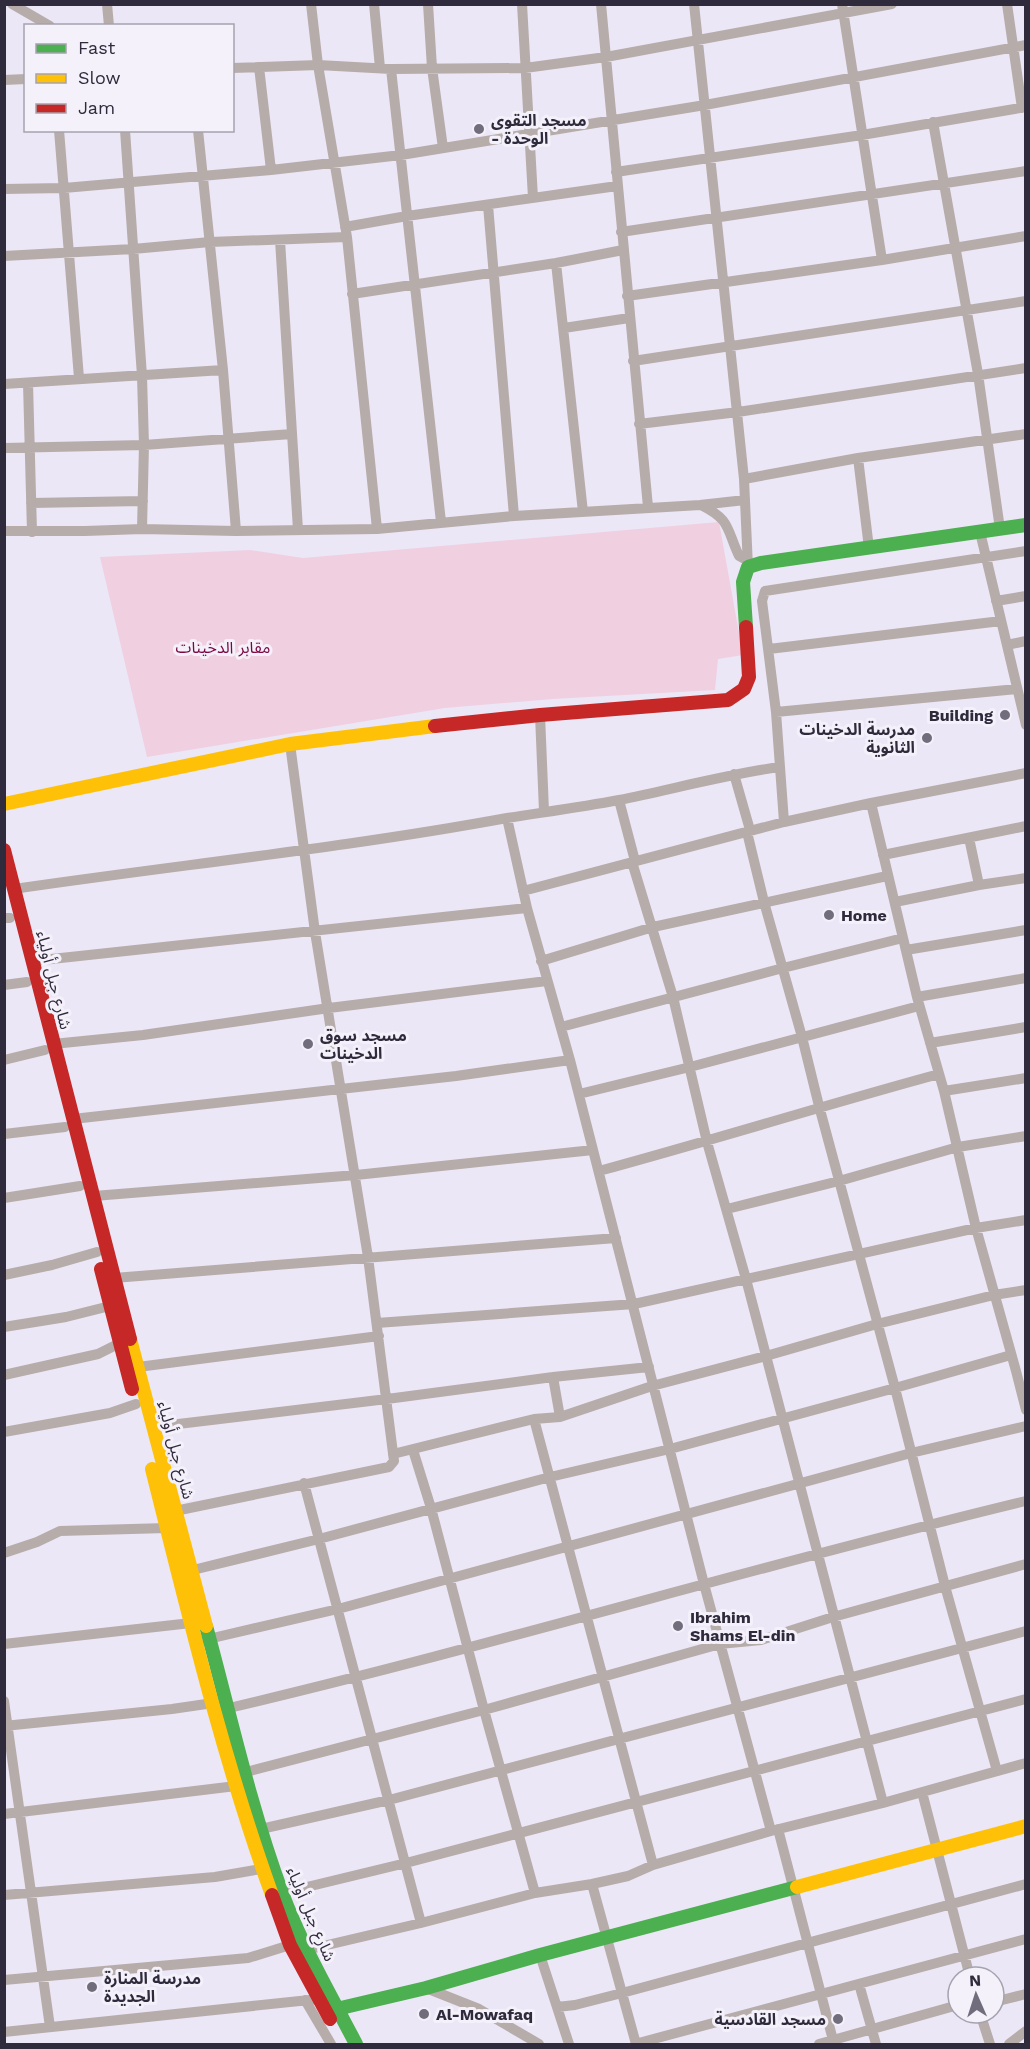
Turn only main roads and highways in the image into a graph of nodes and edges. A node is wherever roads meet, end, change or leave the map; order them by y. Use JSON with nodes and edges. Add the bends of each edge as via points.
{"nodes":[{"id":1,"x":1026,"y":525,"type":"edge"},
{"id":2,"x":4,"y":804,"type":"edge"},
{"id":3,"x":4,"y":850,"type":"edge"},
{"id":4,"x":9,"y":894,"type":"edge"},
{"id":5,"x":7,"y":918,"type":"edge"},
{"id":6,"x":49,"y":1047,"type":"junction"},
{"id":7,"x":69,"y":1123,"type":"junction"},
{"id":8,"x":95,"y":1225,"type":"junction"},
{"id":9,"x":1026,"y":1826,"type":"edge"},
{"id":10,"x":331,"y":2010,"type":"junction"},
{"id":11,"x":344,"y":2044,"type":"edge"},
{"id":12,"x":356,"y":2044,"type":"edge"}],
"edges":[{"from":1,"to":2,"type":"main road","via":[[748,564],[743,582],[750,677],[744,689],[728,700],[540,715],[290,744]]},
{"from":3,"to":4,"type":"main road","name":"شارع جبل أولياء"},
{"from":4,"to":5,"type":"main road","name":"شارع جبل أولياء"},
{"from":4,"to":6,"type":"main road","name":"شارع جبل أولياء","via":[[33,961]]},
{"from":5,"to":6,"type":"main road","name":"شارع جبل أولياء"},
{"from":6,"to":7,"type":"main road","name":"شارع جبل أولياء"},
{"from":7,"to":8,"type":"main road","name":"شارع جبل أولياء","via":[[80,1186]]},
{"from":7,"to":8,"type":"main road","name":"شارع جبل أولياء","via":[[94,1196]]},
{"from":8,"to":10,"type":"main road","name":"شارع جبل أولياء","via":[[114,1278],[261,1829],[282,1893]]},
{"from":8,"to":10,"type":"main road","name":"شارع جبل أولياء","via":[[96,1252],[236,1786],[261,1869],[312,2000]]},
{"from":9,"to":10,"type":"main road","via":[[426,1988]]},
{"from":10,"to":11,"type":"main road","name":"شارع جبل أولياء"},
{"from":10,"to":12,"type":"main road","name":"شارع جبل أولياء"}]}
